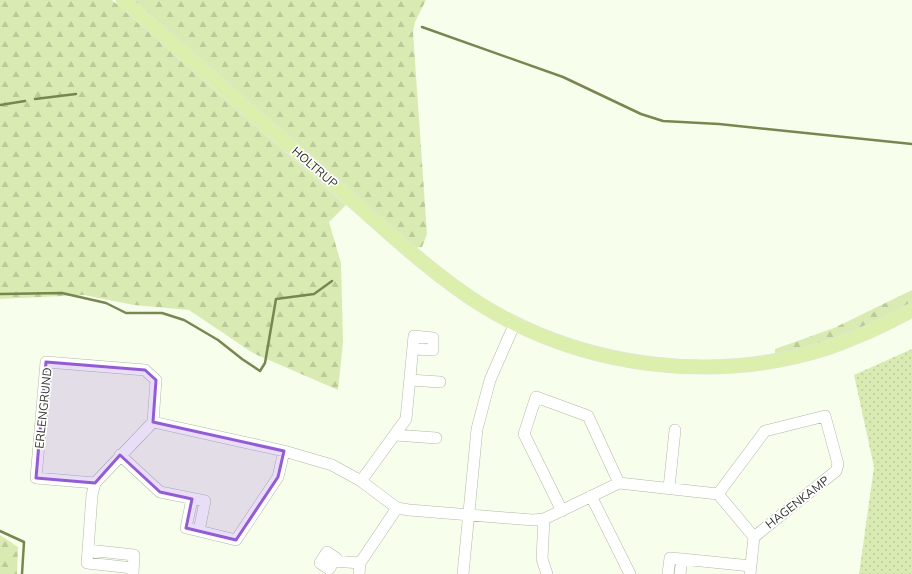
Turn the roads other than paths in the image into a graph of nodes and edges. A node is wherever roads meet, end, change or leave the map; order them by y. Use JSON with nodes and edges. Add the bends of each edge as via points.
{"nodes":[{"id":1,"x":123,"y":0,"type":"edge"},
{"id":2,"x":912,"y":310,"type":"edge"},
{"id":3,"x":515,"y":323,"type":"junction"},
{"id":4,"x":413,"y":349,"type":"dead end"},
{"id":5,"x":410,"y":380,"type":"junction"},
{"id":6,"x":440,"y":382,"type":"dead end"},
{"id":7,"x":153,"y":422,"type":"junction"},
{"id":8,"x":675,"y":430,"type":"dead end"},
{"id":9,"x":396,"y":435,"type":"junction"},
{"id":10,"x":436,"y":438,"type":"dead end"},
{"id":11,"x":284,"y":452,"type":"junction"},
{"id":12,"x":120,"y":455,"type":"junction"},
{"id":13,"x":361,"y":481,"type":"junction"},
{"id":14,"x":95,"y":483,"type":"junction"},
{"id":15,"x":619,"y":483,"type":"junction"},
{"id":16,"x":669,"y":488,"type":"junction"},
{"id":17,"x":718,"y":494,"type":"junction"},
{"id":18,"x":591,"y":496,"type":"junction"},
{"id":19,"x":397,"y":508,"type":"junction"},
{"id":20,"x":562,"y":511,"type":"junction"},
{"id":21,"x":468,"y":515,"type":"junction"},
{"id":22,"x":544,"y":519,"type":"junction"},
{"id":23,"x":754,"y":537,"type":"junction"},
{"id":24,"x":682,"y":559,"type":"junction"},
{"id":25,"x":334,"y":561,"type":"dead end"},
{"id":26,"x":360,"y":563,"type":"junction"},
{"id":27,"x":751,"y":570,"type":"edge"},
{"id":28,"x":133,"y":571,"type":"edge"},
{"id":29,"x":359,"y":574,"type":"edge"},
{"id":30,"x":463,"y":574,"type":"edge"},
{"id":31,"x":546,"y":574,"type":"edge"},
{"id":32,"x":630,"y":574,"type":"edge"},
{"id":33,"x":668,"y":574,"type":"edge"},
{"id":34,"x":680,"y":574,"type":"edge"}],
"edges":[{"from":1,"to":3,"type":"main road","name":"HOLTRUP","via":[[422,262],[485,306]]},
{"from":2,"to":3,"type":"main road","name":"HOLTRUP","via":[[876,329],[827,348],[779,360],[722,366],[681,366],[630,361],[583,350]]},
{"from":3,"to":21,"type":"street","via":[[490,380],[480,413]]},
{"from":4,"to":5,"type":"street"},
{"from":5,"to":6,"type":"street"},
{"from":5,"to":9,"type":"street","via":[[406,419]]},
{"from":7,"to":11,"type":"street"},
{"from":7,"to":12,"type":"street"},
{"from":7,"to":14,"type":"street","name":"ERLENGRUND","via":[[156,380],[145,370],[46,362],[36,478]]},
{"from":8,"to":16,"type":"street"},
{"from":9,"to":10,"type":"street"},
{"from":9,"to":13,"type":"street"},
{"from":11,"to":12,"type":"street","via":[[278,477],[236,540],[199,531],[205,501],[160,492]]},
{"from":11,"to":13,"type":"street","via":[[332,465]]},
{"from":12,"to":14,"type":"street"},
{"from":13,"to":19,"type":"street"},
{"from":14,"to":28,"type":"street","via":[[87,563]]},
{"from":15,"to":16,"type":"street"},
{"from":15,"to":18,"type":"street"},
{"from":15,"to":20,"type":"street","via":[[588,416],[536,397],[524,434]]},
{"from":16,"to":17,"type":"street"},
{"from":17,"to":23,"type":"street","name":"HAGENKAMP"},
{"from":17,"to":23,"type":"street","name":"HAGENKAMP","via":[[765,431],[825,416],[838,464],[836,471]]},
{"from":18,"to":20,"type":"street"},
{"from":18,"to":32,"type":"street"},
{"from":19,"to":21,"type":"street"},
{"from":19,"to":26,"type":"street"},
{"from":20,"to":22,"type":"street"},
{"from":21,"to":22,"type":"street"},
{"from":21,"to":30,"type":"street"},
{"from":22,"to":31,"type":"street","via":[[542,559]]},
{"from":23,"to":27,"type":"street","name":"HAGENKAMP"},
{"from":24,"to":27,"type":"street","name":"HAGENKAMP"},
{"from":24,"to":33,"type":"street","via":[[670,558]]},
{"from":24,"to":34,"type":"street"},
{"from":25,"to":26,"type":"street"},
{"from":26,"to":29,"type":"street"}]}
